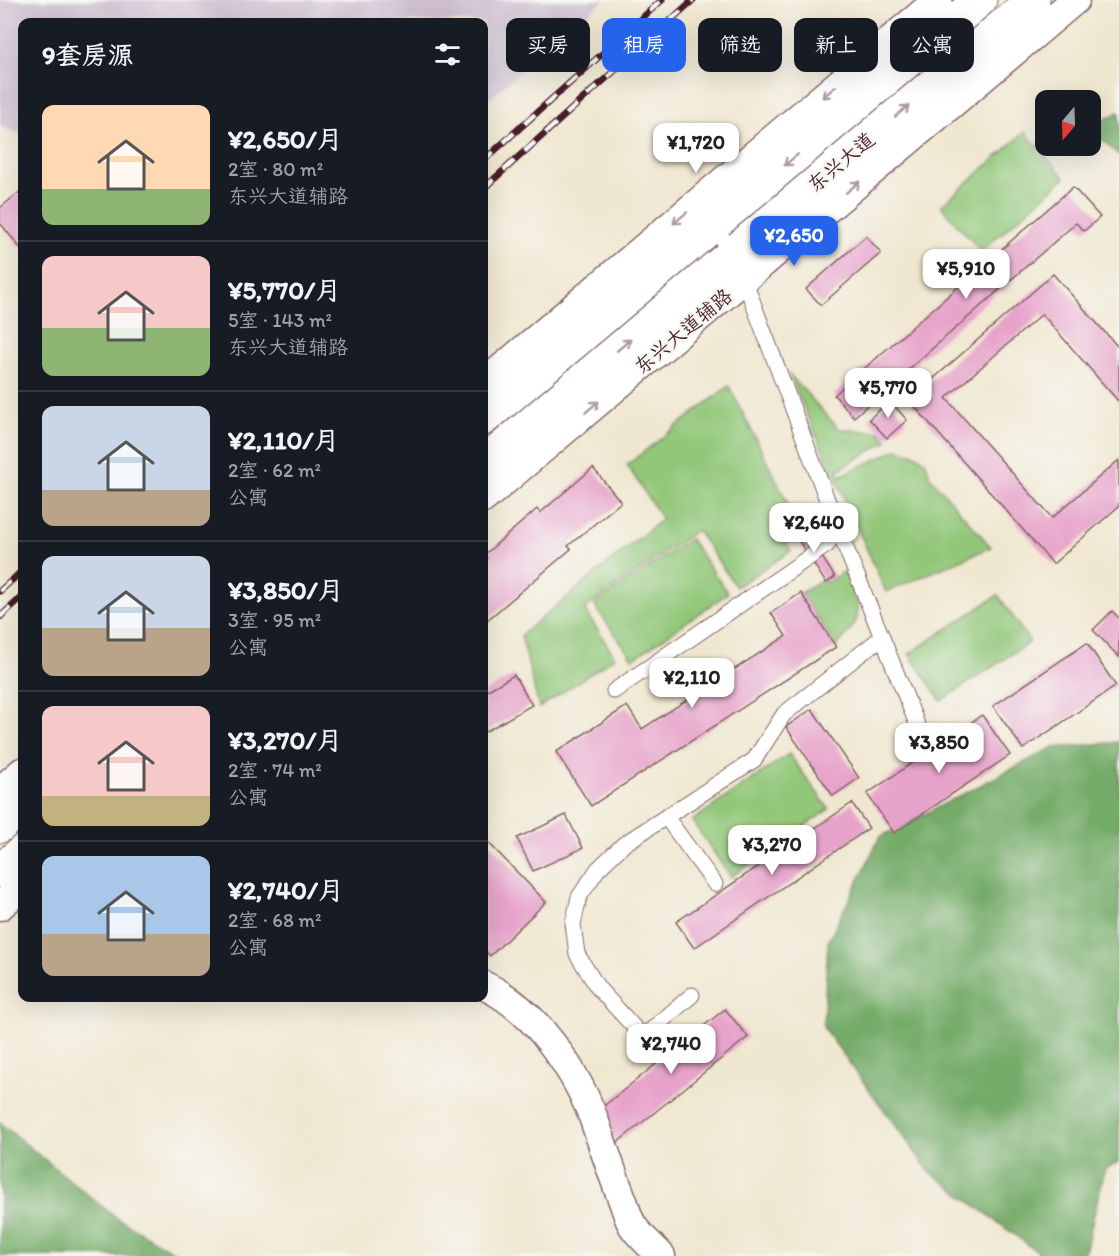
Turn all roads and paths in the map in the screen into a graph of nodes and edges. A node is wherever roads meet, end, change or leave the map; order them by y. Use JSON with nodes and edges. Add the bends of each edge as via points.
{"nodes":[{"id":1,"x":938,"y":0,"type":"edge"},
{"id":2,"x":980,"y":0,"type":"edge"},
{"id":3,"x":1033,"y":0,"type":"edge"},
{"id":4,"x":1075,"y":0,"type":"edge"},
{"id":5,"x":715,"y":224,"type":"junction"},
{"id":6,"x":738,"y":267,"type":"junction"},
{"id":7,"x":518,"y":372,"type":"junction"},
{"id":8,"x":488,"y":382,"type":"edge"},
{"id":9,"x":488,"y":412,"type":"edge"},
{"id":10,"x":564,"y":431,"type":"junction"},
{"id":11,"x":489,"y":459,"type":"edge"},
{"id":12,"x":488,"y":495,"type":"edge"},
{"id":13,"x":837,"y":526,"type":"junction"},
{"id":14,"x":882,"y":637,"type":"junction"},
{"id":15,"x":614,"y":691,"type":"dead end"},
{"id":16,"x":919,"y":729,"type":"dead end"},
{"id":17,"x":18,"y":775,"type":"edge"},
{"id":18,"x":0,"y":791,"type":"edge"},
{"id":19,"x":18,"y":810,"type":"edge"},
{"id":20,"x":666,"y":817,"type":"junction"},
{"id":21,"x":0,"y":826,"type":"edge"},
{"id":22,"x":18,"y":855,"type":"edge"},
{"id":23,"x":0,"y":871,"type":"edge"},
{"id":24,"x":715,"y":884,"type":"dead end"},
{"id":25,"x":18,"y":890,"type":"edge"},
{"id":26,"x":0,"y":906,"type":"edge"},
{"id":27,"x":488,"y":987,"type":"edge"},
{"id":28,"x":692,"y":995,"type":"dead end"},
{"id":29,"x":661,"y":1256,"type":"edge"}],
"edges":[{"from":1,"to":7,"type":"street","one_way":true},
{"from":2,"to":5,"type":"main road","name":"东兴大道","one_way":true},
{"from":6,"to":3,"type":"main road","name":"东兴大道","one_way":true},
{"from":6,"to":4,"type":"street","name":"东兴大道辅路","one_way":true},
{"from":5,"to":6,"type":"lane"},
{"from":5,"to":7,"type":"main road","name":"东兴大道"},
{"from":10,"to":6,"type":"street","name":"东兴大道辅路","one_way":true},
{"from":11,"to":6,"type":"main road","name":"东兴大道","one_way":true},
{"from":6,"to":13,"type":"lane"},
{"from":7,"to":8,"type":"street"},
{"from":7,"to":9,"type":"main road","name":"东兴大道"},
{"from":10,"to":11,"type":"street"},
{"from":10,"to":12,"type":"street","name":"东兴大道辅路"},
{"from":13,"to":14,"type":"lane"},
{"from":13,"to":15,"type":"lane","via":[[827,545]]},
{"from":14,"to":16,"type":"lane"},
{"from":14,"to":20,"type":"lane","via":[[784,714],[754,760]]},
{"from":17,"to":18,"type":"street"},
{"from":19,"to":21,"type":"main road"},
{"from":20,"to":24,"type":"lane"},
{"from":20,"to":28,"type":"lane","via":[[624,844],[598,868],[579,897],[573,924],[577,954],[598,988],[643,1037]]},
{"from":22,"to":23,"type":"main road"},
{"from":25,"to":26,"type":"street"},
{"from":27,"to":29,"type":"street","via":[[535,1025],[570,1070],[597,1126],[633,1226]]}]}
